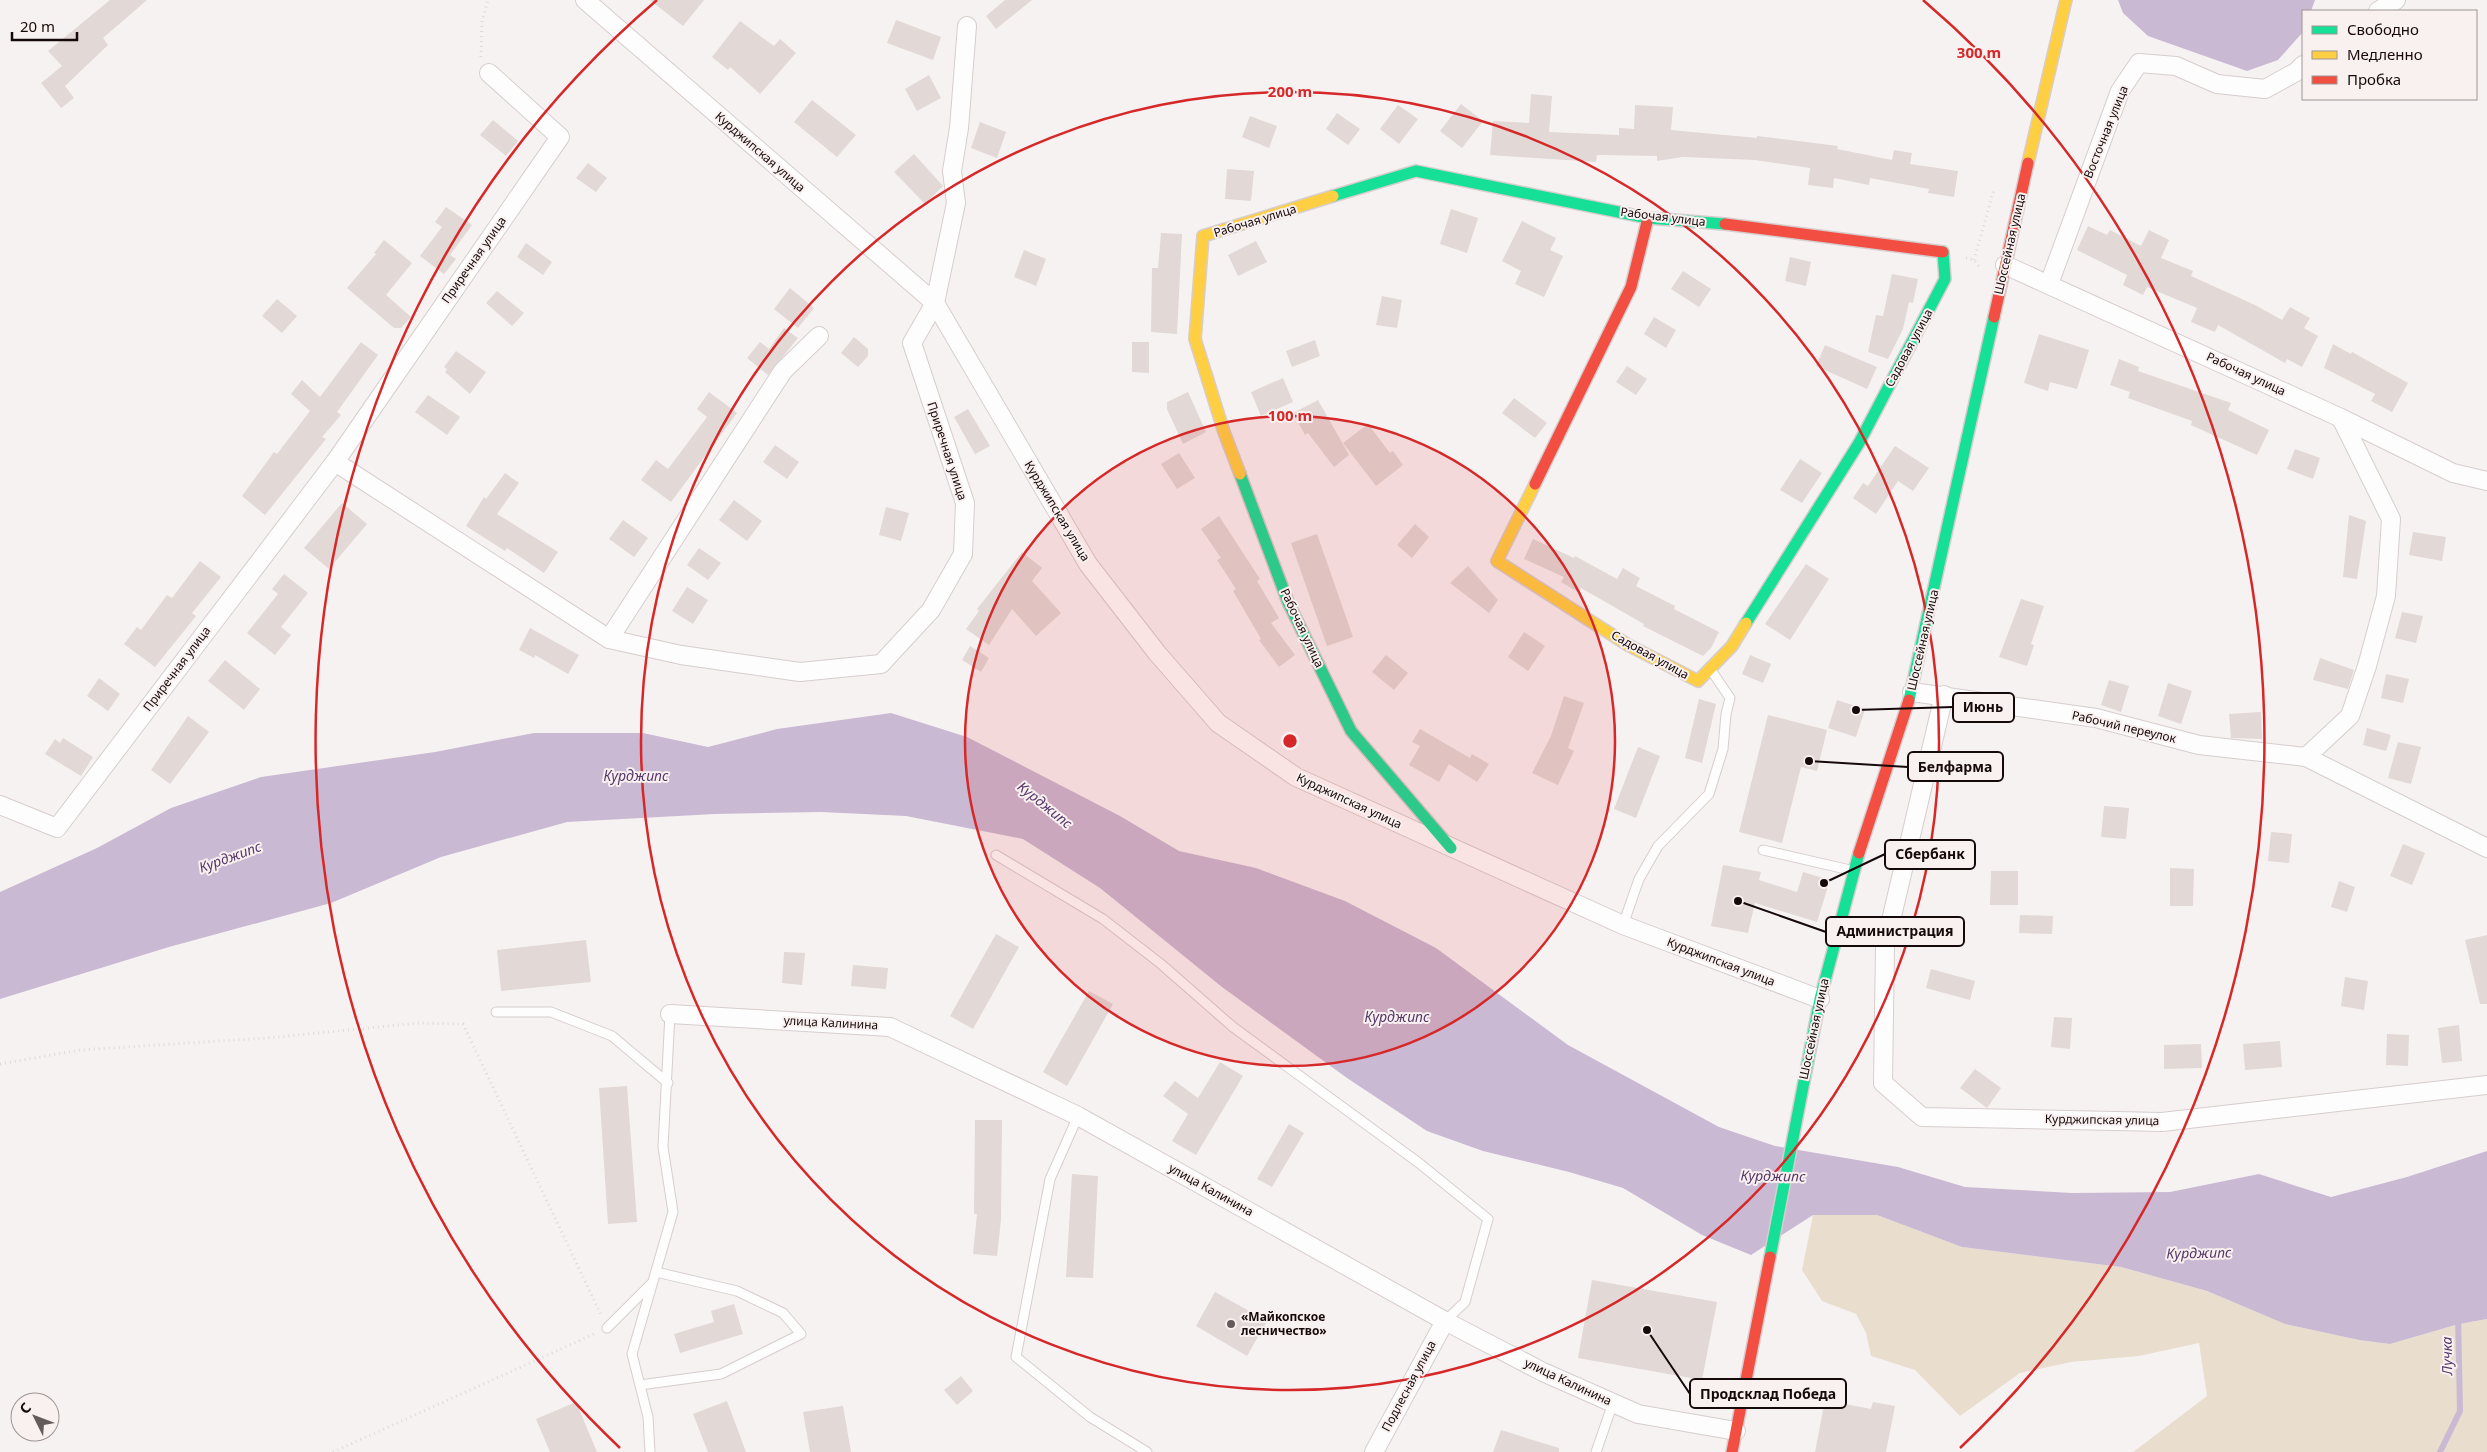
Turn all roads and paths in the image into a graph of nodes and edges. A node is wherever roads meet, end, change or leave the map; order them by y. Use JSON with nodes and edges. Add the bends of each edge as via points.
{"nodes":[{"id":1,"x":488,"y":0,"type":"edge"},
{"id":2,"x":585,"y":0,"type":"edge"},
{"id":3,"x":2066,"y":0,"type":"edge"},
{"id":4,"x":2396,"y":0,"type":"edge"},
{"id":5,"x":2380,"y":10,"type":"edge"},
{"id":6,"x":967,"y":26,"type":"dead end"},
{"id":7,"x":2302,"y":66,"type":"edge"},
{"id":8,"x":489,"y":73,"type":"joint"},
{"id":9,"x":1994,"y":189,"type":"dead end"},
{"id":10,"x":1648,"y":218,"type":"junction"},
{"id":11,"x":1944,"y":252,"type":"junction"},
{"id":12,"x":1974,"y":260,"type":"junction"},
{"id":13,"x":2005,"y":265,"type":"junction"},
{"id":14,"x":2049,"y":284,"type":"junction"},
{"id":15,"x":2000,"y":292,"type":"junction"},
{"id":16,"x":935,"y":303,"type":"junction"},
{"id":17,"x":819,"y":336,"type":"dead end"},
{"id":18,"x":2341,"y":418,"type":"junction"},
{"id":19,"x":335,"y":462,"type":"junction"},
{"id":20,"x":2487,"y":481,"type":"edge"},
{"id":21,"x":608,"y":639,"type":"junction"},
{"id":22,"x":1710,"y":668,"type":"junction"},
{"id":23,"x":1912,"y":692,"type":"junction"},
{"id":24,"x":1944,"y":695,"type":"junction"},
{"id":25,"x":2306,"y":757,"type":"junction"},
{"id":26,"x":0,"y":805,"type":"edge"},
{"id":27,"x":1451,"y":848,"type":"junction"},
{"id":28,"x":2487,"y":848,"type":"edge"},
{"id":29,"x":1763,"y":850,"type":"dead end"},
{"id":30,"x":996,"y":855,"type":"dead end"},
{"id":31,"x":1853,"y":870,"type":"junction"},
{"id":32,"x":1623,"y":924,"type":"junction"},
{"id":33,"x":1820,"y":999,"type":"junction"},
{"id":34,"x":496,"y":1012,"type":"dead end"},
{"id":35,"x":670,"y":1014,"type":"joint"},
{"id":36,"x":0,"y":1064,"type":"edge"},
{"id":37,"x":668,"y":1082,"type":"junction"},
{"id":38,"x":2487,"y":1085,"type":"edge"},
{"id":39,"x":1078,"y":1116,"type":"junction"},
{"id":40,"x":656,"y":1272,"type":"junction"},
{"id":41,"x":652,"y":1283,"type":"junction"},
{"id":42,"x":1445,"y":1321,"type":"junction"},
{"id":43,"x":607,"y":1328,"type":"junction"},
{"id":44,"x":640,"y":1385,"type":"junction"},
{"id":45,"x":1613,"y":1403,"type":"junction"},
{"id":46,"x":1736,"y":1431,"type":"junction"},
{"id":47,"x":333,"y":1452,"type":"edge"},
{"id":48,"x":650,"y":1452,"type":"edge"},
{"id":49,"x":1147,"y":1452,"type":"edge"},
{"id":50,"x":1374,"y":1452,"type":"edge"},
{"id":51,"x":1596,"y":1452,"type":"edge"},
{"id":52,"x":1732,"y":1452,"type":"edge"}],
"edges":[{"from":1,"to":8,"type":"path","via":[[482,21],[480,54]]},
{"from":2,"to":16,"type":"street","name":"Курджипская улица"},
{"from":3,"to":13,"type":"street","name":"Шоссейная улица"},
{"from":4,"to":5,"type":"street"},
{"from":6,"to":16,"type":"street","via":[[959,128],[952,171],[956,202]]},
{"from":7,"to":14,"type":"street","name":"Восточная улица","via":[[2265,89],[2217,84],[2176,66],[2139,63],[2120,91]]},
{"from":8,"to":19,"type":"street","name":"Приречная улица","via":[[560,137]]},
{"from":9,"to":12,"type":"path"},
{"from":10,"to":11,"type":"street","name":"Рабочая улица","via":[[1746,226]]},
{"from":10,"to":22,"type":"street","name":"Садовая улица","via":[[1631,287],[1497,561],[1628,645],[1698,681]]},
{"from":10,"to":27,"type":"street","name":"Рабочая улица","via":[[1416,172],[1203,236],[1194,339],[1224,432],[1288,602],[1350,731]]},
{"from":11,"to":12,"type":"path"},
{"from":11,"to":22,"type":"street","name":"Садовая улица","via":[[1945,279],[1859,443],[1732,646]]},
{"from":12,"to":15,"type":"path","via":[[1986,276],[1988,290]]},
{"from":13,"to":14,"type":"street","name":"Рабочая улица"},
{"from":13,"to":15,"type":"street","name":"Шоссейная улица"},
{"from":14,"to":18,"type":"street","name":"Рабочая улица"},
{"from":15,"to":23,"type":"street","name":"Шоссейная улица"},
{"from":16,"to":21,"type":"street","name":"Приречная улица","via":[[912,342],[965,503],[963,554],[931,610],[881,664],[800,672],[681,655]]},
{"from":16,"to":27,"type":"street","name":"Курджипская улица","via":[[1088,564],[1157,653],[1218,723],[1296,777]]},
{"from":17,"to":21,"type":"street","via":[[783,371]]},
{"from":18,"to":20,"type":"street","name":"Рабочая улица","via":[[2454,473]]},
{"from":18,"to":25,"type":"street","via":[[2391,519],[2386,596],[2350,716]]},
{"from":19,"to":21,"type":"street","name":"Приречная улица"},
{"from":19,"to":26,"type":"street","name":"Приречная улица","via":[[57,828]]},
{"from":22,"to":32,"type":"lane","via":[[1730,698],[1723,749],[1709,794],[1658,846],[1639,880]]},
{"from":23,"to":24,"type":"street","name":"Рабочий переулок"},
{"from":23,"to":31,"type":"street","name":"Шоссейная улица"},
{"from":24,"to":25,"type":"street","name":"Рабочий переулок","via":[[2096,718],[2199,745]]},
{"from":24,"to":38,"type":"street","name":"Курджипская улица","via":[[1885,946],[1883,1083],[1922,1117],[2162,1122]]},
{"from":25,"to":28,"type":"street","name":"Рабочий переулок"},
{"from":27,"to":32,"type":"street","name":"Курджипская улица"},
{"from":29,"to":31,"type":"lane"},
{"from":30,"to":42,"type":"lane","via":[[1103,920],[1233,1027],[1418,1163],[1488,1219],[1466,1302]]},
{"from":31,"to":33,"type":"street","name":"Шоссейная улица"},
{"from":32,"to":33,"type":"street","name":"Курджипская улица"},
{"from":33,"to":46,"type":"street","name":"Шоссейная улица"},
{"from":34,"to":37,"type":"lane","via":[[550,1012],[612,1036]]},
{"from":35,"to":37,"type":"lane"},
{"from":35,"to":39,"type":"street","name":"улица Калинина","via":[[890,1027]]},
{"from":36,"to":43,"type":"path","via":[[80,1050],[267,1038],[419,1023],[463,1024]]},
{"from":37,"to":40,"type":"lane","via":[[663,1147],[673,1212]]},
{"from":39,"to":42,"type":"street","name":"улица Калинина"},
{"from":39,"to":49,"type":"lane","via":[[1050,1179],[1016,1357],[1090,1417]]},
{"from":40,"to":41,"type":"lane"},
{"from":40,"to":44,"type":"lane","via":[[737,1291],[783,1313],[801,1334],[721,1374]]},
{"from":41,"to":43,"type":"lane"},
{"from":41,"to":44,"type":"lane","via":[[632,1354]]},
{"from":42,"to":45,"type":"street","name":"улица Калинина","via":[[1543,1372]]},
{"from":42,"to":50,"type":"street","name":"Подлесная улица"},
{"from":43,"to":47,"type":"path"},
{"from":44,"to":48,"type":"lane","via":[[648,1417]]},
{"from":45,"to":46,"type":"street","name":"улица Калинина","via":[[1638,1414]]},
{"from":45,"to":51,"type":"lane"},
{"from":46,"to":52,"type":"street","name":"Шоссейная улица"}]}
